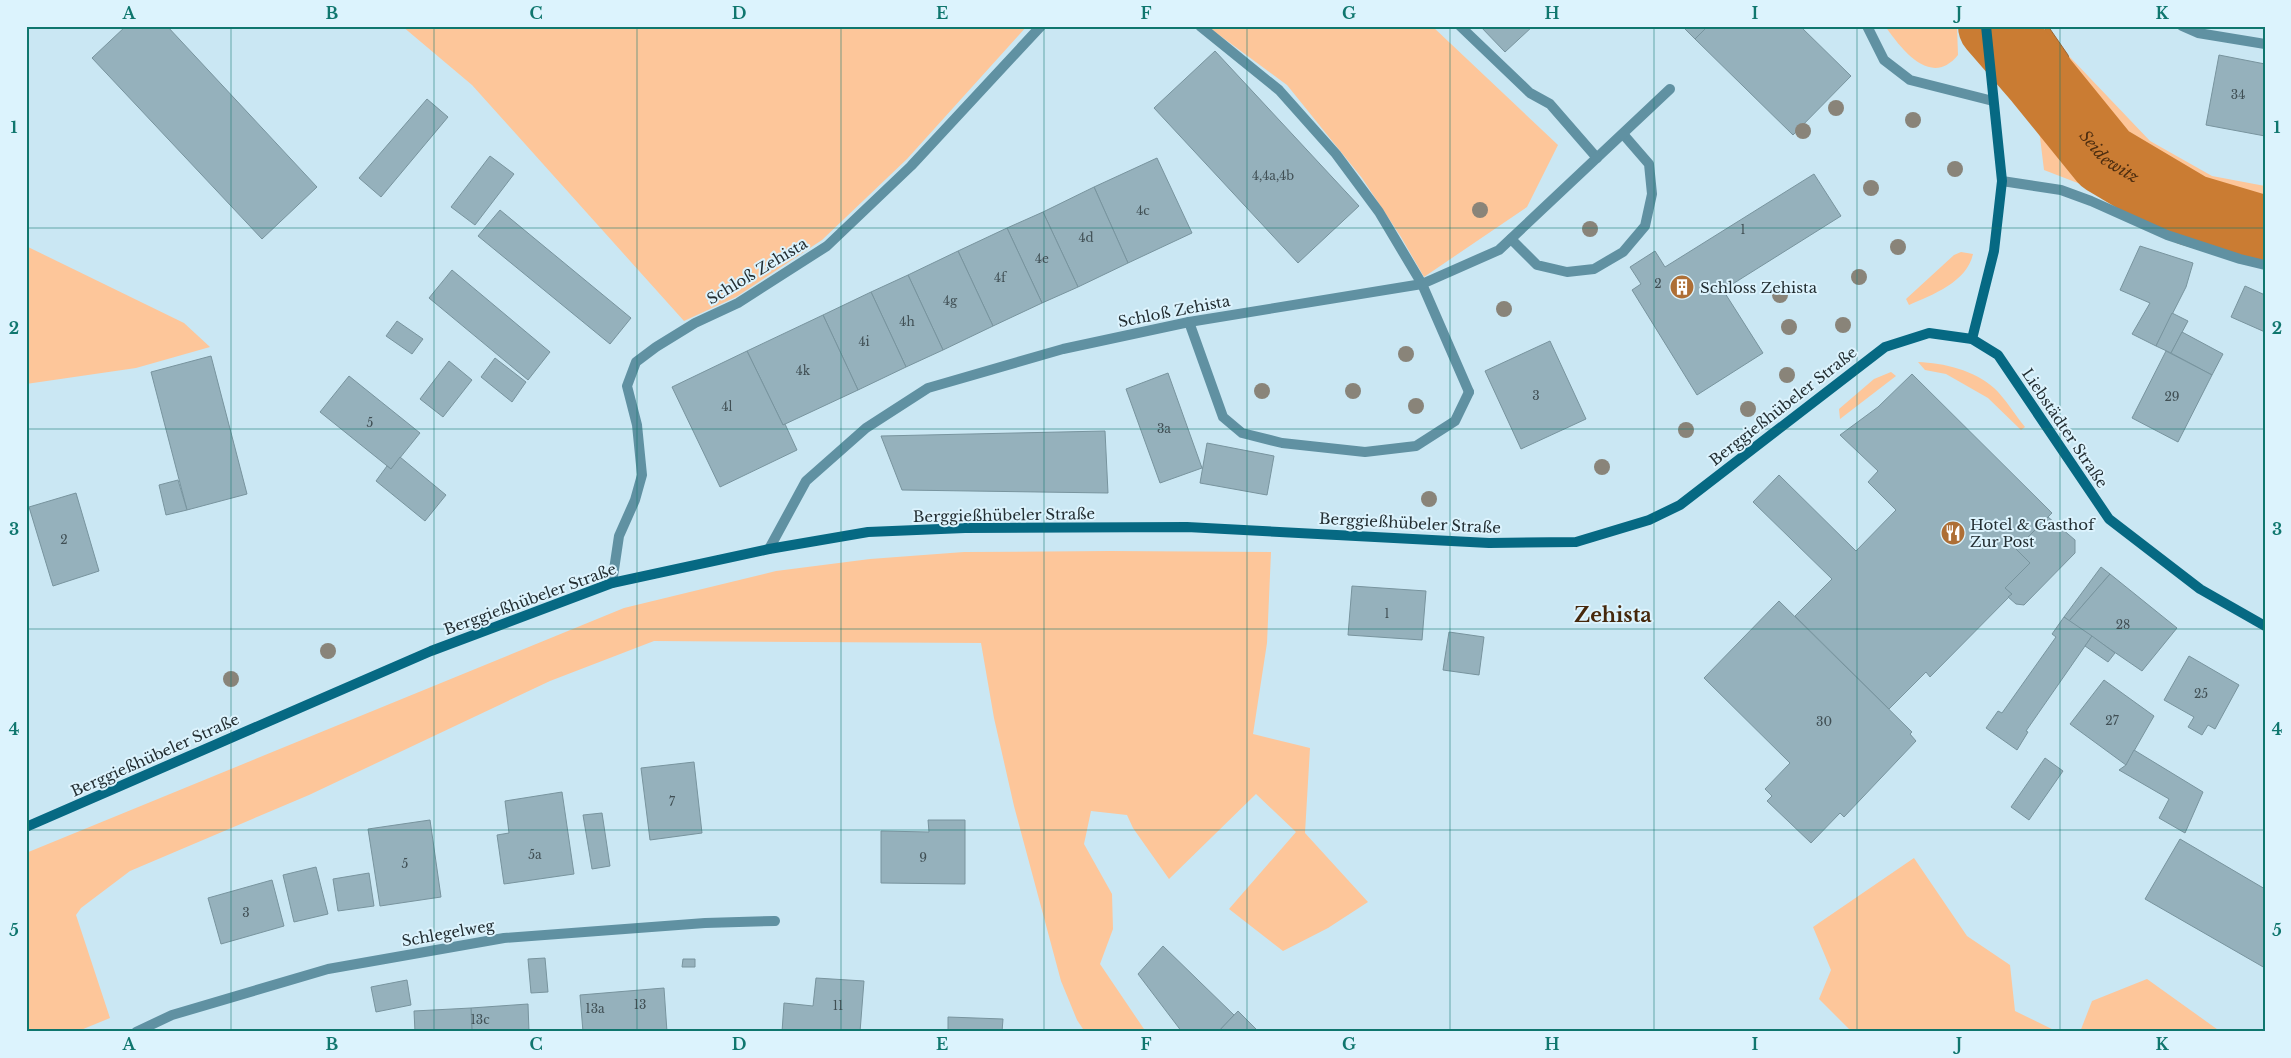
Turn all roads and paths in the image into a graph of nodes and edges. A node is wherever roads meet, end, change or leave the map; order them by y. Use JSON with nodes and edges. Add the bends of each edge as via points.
{"nodes":[{"id":1,"x":1042,"y":26,"type":"edge"},
{"id":2,"x":1200,"y":26,"type":"edge"},
{"id":3,"x":1460,"y":26,"type":"edge"},
{"id":4,"x":1866,"y":26,"type":"edge"},
{"id":5,"x":1986,"y":26,"type":"edge"},
{"id":6,"x":2182,"y":26,"type":"edge"},
{"id":7,"x":2200,"y":29,"type":"edge"},
{"id":8,"x":2265,"y":44,"type":"edge"},
{"id":9,"x":1670,"y":88,"type":"dead end"},
{"id":10,"x":1994,"y":101,"type":"junction"},
{"id":11,"x":1623,"y":134,"type":"junction"},
{"id":12,"x":1597,"y":158,"type":"junction"},
{"id":13,"x":2002,"y":181,"type":"junction"},
{"id":14,"x":1511,"y":239,"type":"junction"},
{"id":15,"x":2265,"y":265,"type":"edge"},
{"id":16,"x":1422,"y":284,"type":"junction"},
{"id":17,"x":1189,"y":322,"type":"junction"},
{"id":18,"x":1972,"y":339,"type":"junction"},
{"id":19,"x":769,"y":549,"type":"junction"},
{"id":20,"x":612,"y":583,"type":"junction"},
{"id":21,"x":2265,"y":626,"type":"edge"},
{"id":22,"x":26,"y":827,"type":"edge"},
{"id":23,"x":776,"y":921,"type":"dead end"},
{"id":24,"x":136,"y":1032,"type":"edge"}],
"edges":[{"from":1,"to":20,"type":"street","name":"Schloß Zehista","via":[[911,166],[827,246],[738,303],[695,324],[636,362],[627,386],[637,425],[642,475],[635,500],[618,536]]},
{"from":2,"to":16,"type":"street","via":[[1279,90],[1336,154],[1379,212]]},
{"from":3,"to":12,"type":"street","via":[[1530,93],[1550,104]]},
{"from":4,"to":10,"type":"street","via":[[1884,60],[1910,80]]},
{"from":5,"to":10,"type":"main road"},
{"from":6,"to":7,"type":"street"},
{"from":7,"to":8,"type":"street"},
{"from":9,"to":11,"type":"street","name":"Schloß Zehista"},
{"from":10,"to":13,"type":"main road"},
{"from":11,"to":12,"type":"street","name":"Schloß Zehista"},
{"from":11,"to":14,"type":"street","via":[[1649,164],[1652,194],[1645,226],[1623,252],[1594,268],[1568,272],[1537,265]]},
{"from":12,"to":14,"type":"street","name":"Schloß Zehista"},
{"from":13,"to":15,"type":"street","via":[[2061,190],[2167,235]]},
{"from":13,"to":18,"type":"main road","via":[[1994,251]]},
{"from":14,"to":16,"type":"street","name":"Schloß Zehista","via":[[1499,250]]},
{"from":16,"to":17,"type":"street","name":"Schloß Zehista"},
{"from":16,"to":17,"type":"street","via":[[1469,392],[1455,421],[1416,446],[1365,452],[1282,443],[1242,433],[1224,417]]},
{"from":17,"to":19,"type":"street","name":"Schloß Zehista","via":[[1063,349],[928,388],[866,428],[806,481]]},
{"from":18,"to":19,"type":"main road","name":"Berggießhübeler Straße","via":[[1929,333],[1885,347],[1680,504],[1649,520],[1576,542],[1489,543],[1187,527],[965,528],[868,532]]},
{"from":18,"to":21,"type":"main road","name":"Liebstädter Straße","via":[[1998,355],[2109,519],[2200,589]]},
{"from":19,"to":20,"type":"main road","name":"Berggießhübeler Straße"},
{"from":20,"to":22,"type":"main road","name":"Berggießhübeler Straße","via":[[431,651]]},
{"from":23,"to":24,"type":"street","name":"Schlegelweg","via":[[504,938],[328,969],[172,1015]]}]}
